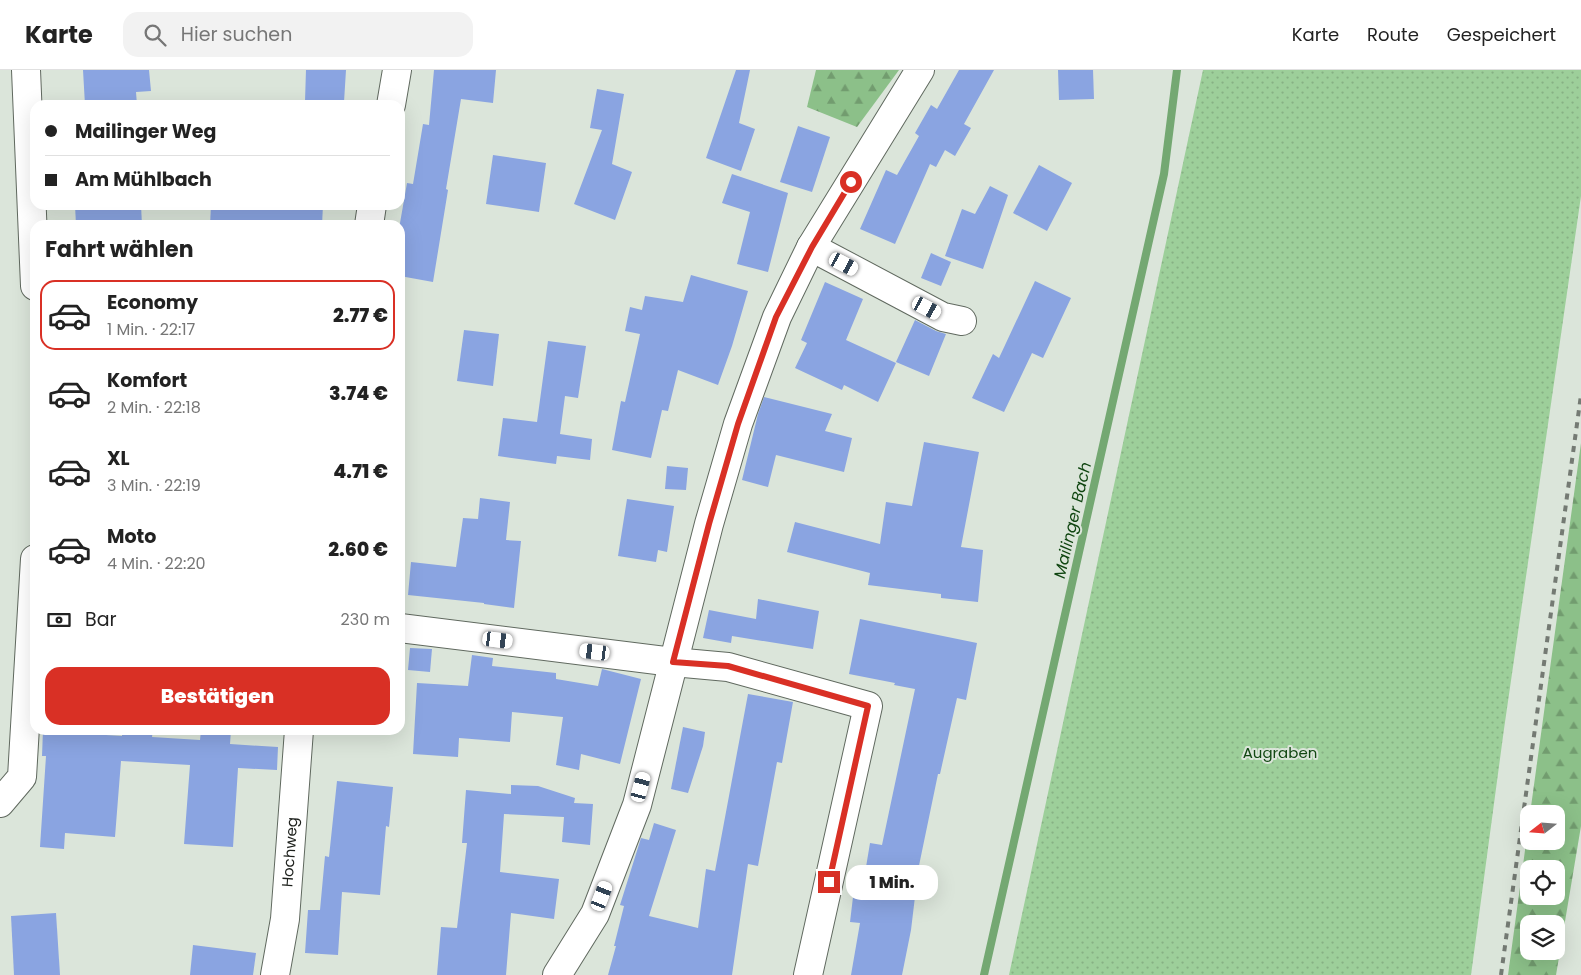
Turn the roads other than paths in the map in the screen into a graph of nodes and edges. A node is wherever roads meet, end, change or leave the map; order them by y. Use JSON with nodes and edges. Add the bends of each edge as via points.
{"nodes":[{"id":1,"x":26,"y":70,"type":"edge"},
{"id":2,"x":397,"y":70,"type":"edge"},
{"id":3,"x":920,"y":70,"type":"edge"},
{"id":4,"x":392,"y":100,"type":"edge"},
{"id":5,"x":30,"y":166,"type":"edge"},
{"id":6,"x":812,"y":247,"type":"junction"},
{"id":7,"x":962,"y":322,"type":"dead end"},
{"id":8,"x":405,"y":629,"type":"edge"},
{"id":9,"x":673,"y":662,"type":"junction"},
{"id":10,"x":30,"y":669,"type":"edge"},
{"id":11,"x":299,"y":735,"type":"edge"},
{"id":12,"x":0,"y":803,"type":"edge"},
{"id":13,"x":275,"y":975,"type":"edge"},
{"id":14,"x":557,"y":975,"type":"edge"},
{"id":15,"x":808,"y":975,"type":"edge"}],
"edges":[{"from":1,"to":5,"type":"street"},
{"from":2,"to":4,"type":"street"},
{"from":3,"to":6,"type":"street"},
{"from":6,"to":7,"type":"street","via":[[943,317]]},
{"from":6,"to":9,"type":"street","via":[[776,317],[738,424]]},
{"from":8,"to":9,"type":"street"},
{"from":9,"to":14,"type":"street","via":[[637,805],[595,914]]},
{"from":9,"to":15,"type":"street","via":[[728,666],[868,706]]},
{"from":10,"to":12,"type":"street","via":[[22,777]]},
{"from":11,"to":13,"type":"street","name":"Hochweg","via":[[285,919]]}]}
